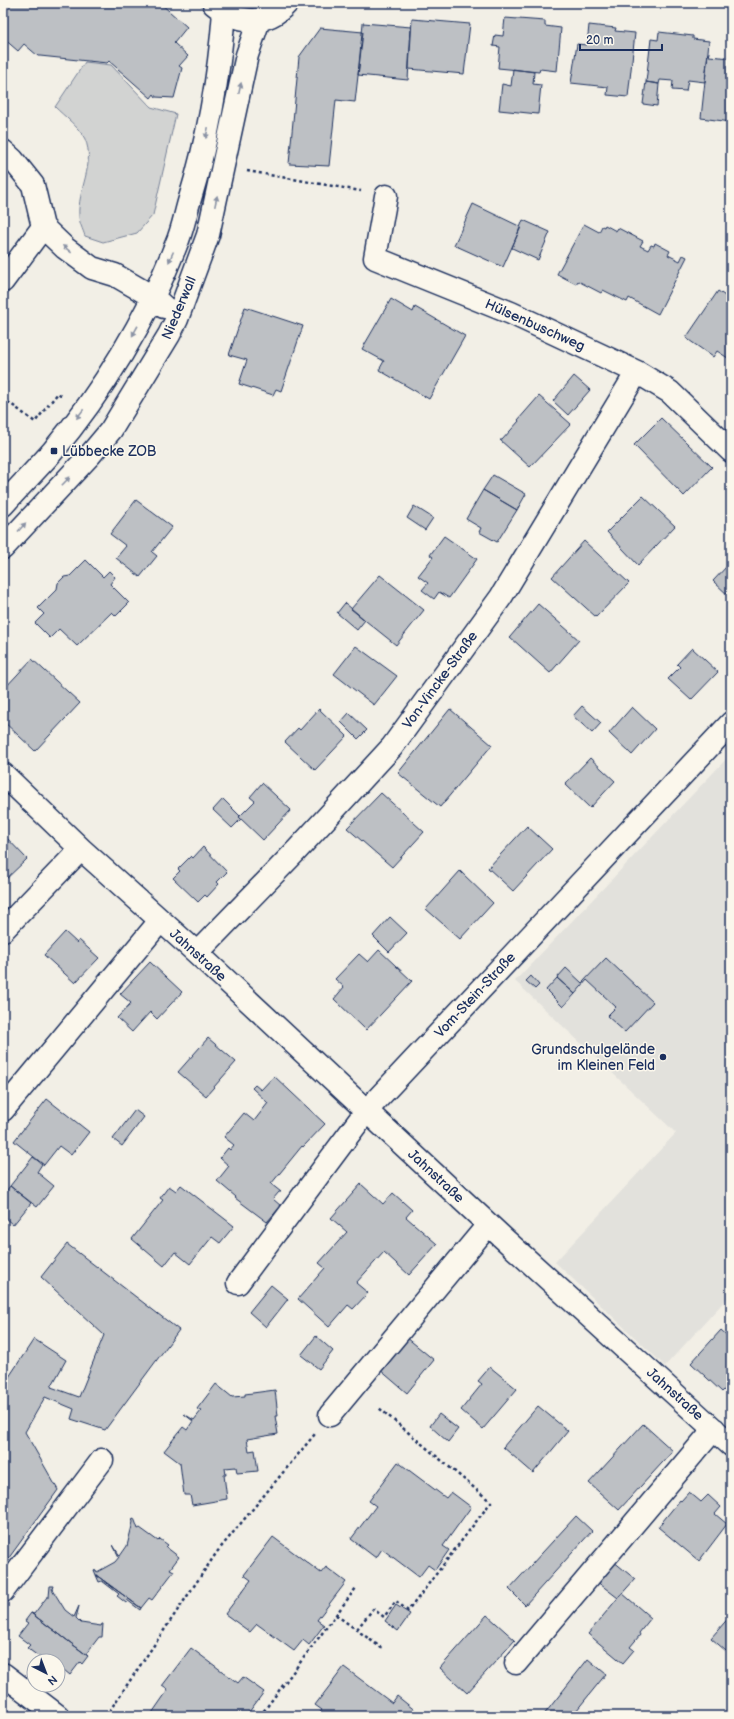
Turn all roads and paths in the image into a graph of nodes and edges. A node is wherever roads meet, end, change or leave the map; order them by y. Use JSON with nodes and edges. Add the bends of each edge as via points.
{"nodes":[{"id":1,"x":288,"y":3,"type":"edge"},
{"id":2,"x":219,"y":8,"type":"edge"},
{"id":3,"x":259,"y":20,"type":"junction"},
{"id":4,"x":3,"y":151,"type":"edge"},
{"id":5,"x":223,"y":167,"type":"junction"},
{"id":6,"x":386,"y":196,"type":"joint"},
{"id":7,"x":43,"y":227,"type":"junction"},
{"id":8,"x":3,"y":281,"type":"edge"},
{"id":9,"x":153,"y":297,"type":"junction"},
{"id":10,"x":177,"y":318,"type":"junction"},
{"id":11,"x":637,"y":372,"type":"junction"},
{"id":12,"x":3,"y":398,"type":"edge"},
{"id":13,"x":82,"y":411,"type":"junction"},
{"id":14,"x":731,"y":451,"type":"edge"},
{"id":15,"x":3,"y":505,"type":"edge"},
{"id":16,"x":3,"y":548,"type":"edge"},
{"id":17,"x":731,"y":723,"type":"edge"},
{"id":18,"x":3,"y":774,"type":"edge"},
{"id":19,"x":82,"y":849,"type":"junction"},
{"id":20,"x":160,"y":921,"type":"junction"},
{"id":21,"x":3,"y":930,"type":"edge"},
{"id":22,"x":198,"y":953,"type":"junction"},
{"id":23,"x":3,"y":1110,"type":"edge"},
{"id":24,"x":367,"y":1110,"type":"junction"},
{"id":25,"x":488,"y":1225,"type":"junction"},
{"id":26,"x":238,"y":1283,"type":"dead end"},
{"id":27,"x":379,"y":1408,"type":"dead end"},
{"id":28,"x":330,"y":1415,"type":"joint"},
{"id":29,"x":714,"y":1429,"type":"junction"},
{"id":30,"x":731,"y":1445,"type":"edge"},
{"id":31,"x":102,"y":1460,"type":"dead end"},
{"id":32,"x":356,"y":1588,"type":"dead end"},
{"id":33,"x":3,"y":1591,"type":"edge"},
{"id":34,"x":336,"y":1615,"type":"junction"},
{"id":35,"x":357,"y":1629,"type":"junction"},
{"id":36,"x":383,"y":1649,"type":"dead end"},
{"id":37,"x":516,"y":1663,"type":"dead end"},
{"id":38,"x":3,"y":1674,"type":"edge"},
{"id":39,"x":58,"y":1716,"type":"edge"},
{"id":40,"x":106,"y":1716,"type":"edge"},
{"id":41,"x":260,"y":1716,"type":"edge"}],
"edges":[{"from":1,"to":3,"type":"street","via":[[274,14]]},
{"from":2,"to":3,"type":"street","via":[[241,19]]},
{"from":2,"to":9,"type":"street","name":"Niederwall","one_way":true,"via":[[221,50],[201,163],[176,245]]},
{"from":5,"to":3,"type":"street","name":"Niederwall","one_way":true,"via":[[247,55]]},
{"from":4,"to":7,"type":"street","via":[[33,185]]},
{"from":5,"to":6,"type":"path"},
{"from":10,"to":5,"type":"street","name":"Niederwall","one_way":true,"via":[[208,235]]},
{"from":6,"to":11,"type":"street","name":"Hülsenbuschweg","via":[[376,258],[511,313]]},
{"from":7,"to":8,"type":"street"},
{"from":9,"to":7,"type":"street","one_way":true,"via":[[115,275],[92,268]]},
{"from":9,"to":10,"type":"street"},
{"from":9,"to":13,"type":"street","name":"Niederwall","one_way":true,"via":[[120,356]]},
{"from":16,"to":10,"type":"street","name":"Niederwall","one_way":true,"via":[[110,430],[150,368]]},
{"from":11,"to":14,"type":"street","name":"Hülsenbuschweg","via":[[670,392]]},
{"from":11,"to":22,"type":"street","name":"Von-Vincke-Straße","via":[[501,597],[392,747],[296,852]]},
{"from":12,"to":13,"type":"path","via":[[35,422],[58,393]]},
{"from":13,"to":15,"type":"street","name":"Niederwall","one_way":true,"via":[[52,451]]},
{"from":17,"to":24,"type":"street","name":"Vom-Stein-Straße"},
{"from":18,"to":19,"type":"street","name":"Jahnstraße"},
{"from":19,"to":20,"type":"street","name":"Jahnstraße"},
{"from":19,"to":21,"type":"street"},
{"from":20,"to":22,"type":"street","name":"Jahnstraße"},
{"from":20,"to":23,"type":"street","name":"Jahnstraße"},
{"from":22,"to":24,"type":"street","name":"Jahnstraße"},
{"from":24,"to":25,"type":"street","name":"Jahnstraße"},
{"from":24,"to":26,"type":"street","name":"Vom-Stein-Straße"},
{"from":25,"to":28,"type":"street"},
{"from":25,"to":29,"type":"street","name":"Jahnstraße"},
{"from":27,"to":35,"type":"path","via":[[491,1502],[408,1611],[396,1601],[384,1617],[373,1609]]},
{"from":28,"to":40,"type":"path","via":[[217,1552]]},
{"from":29,"to":30,"type":"street","name":"Jahnstraße"},
{"from":29,"to":37,"type":"street","name":"Jahnstraße"},
{"from":31,"to":33,"type":"street"},
{"from":32,"to":34,"type":"path"},
{"from":34,"to":35,"type":"path"},
{"from":34,"to":41,"type":"path"},
{"from":35,"to":36,"type":"path"},
{"from":38,"to":39,"type":"street"}]}
